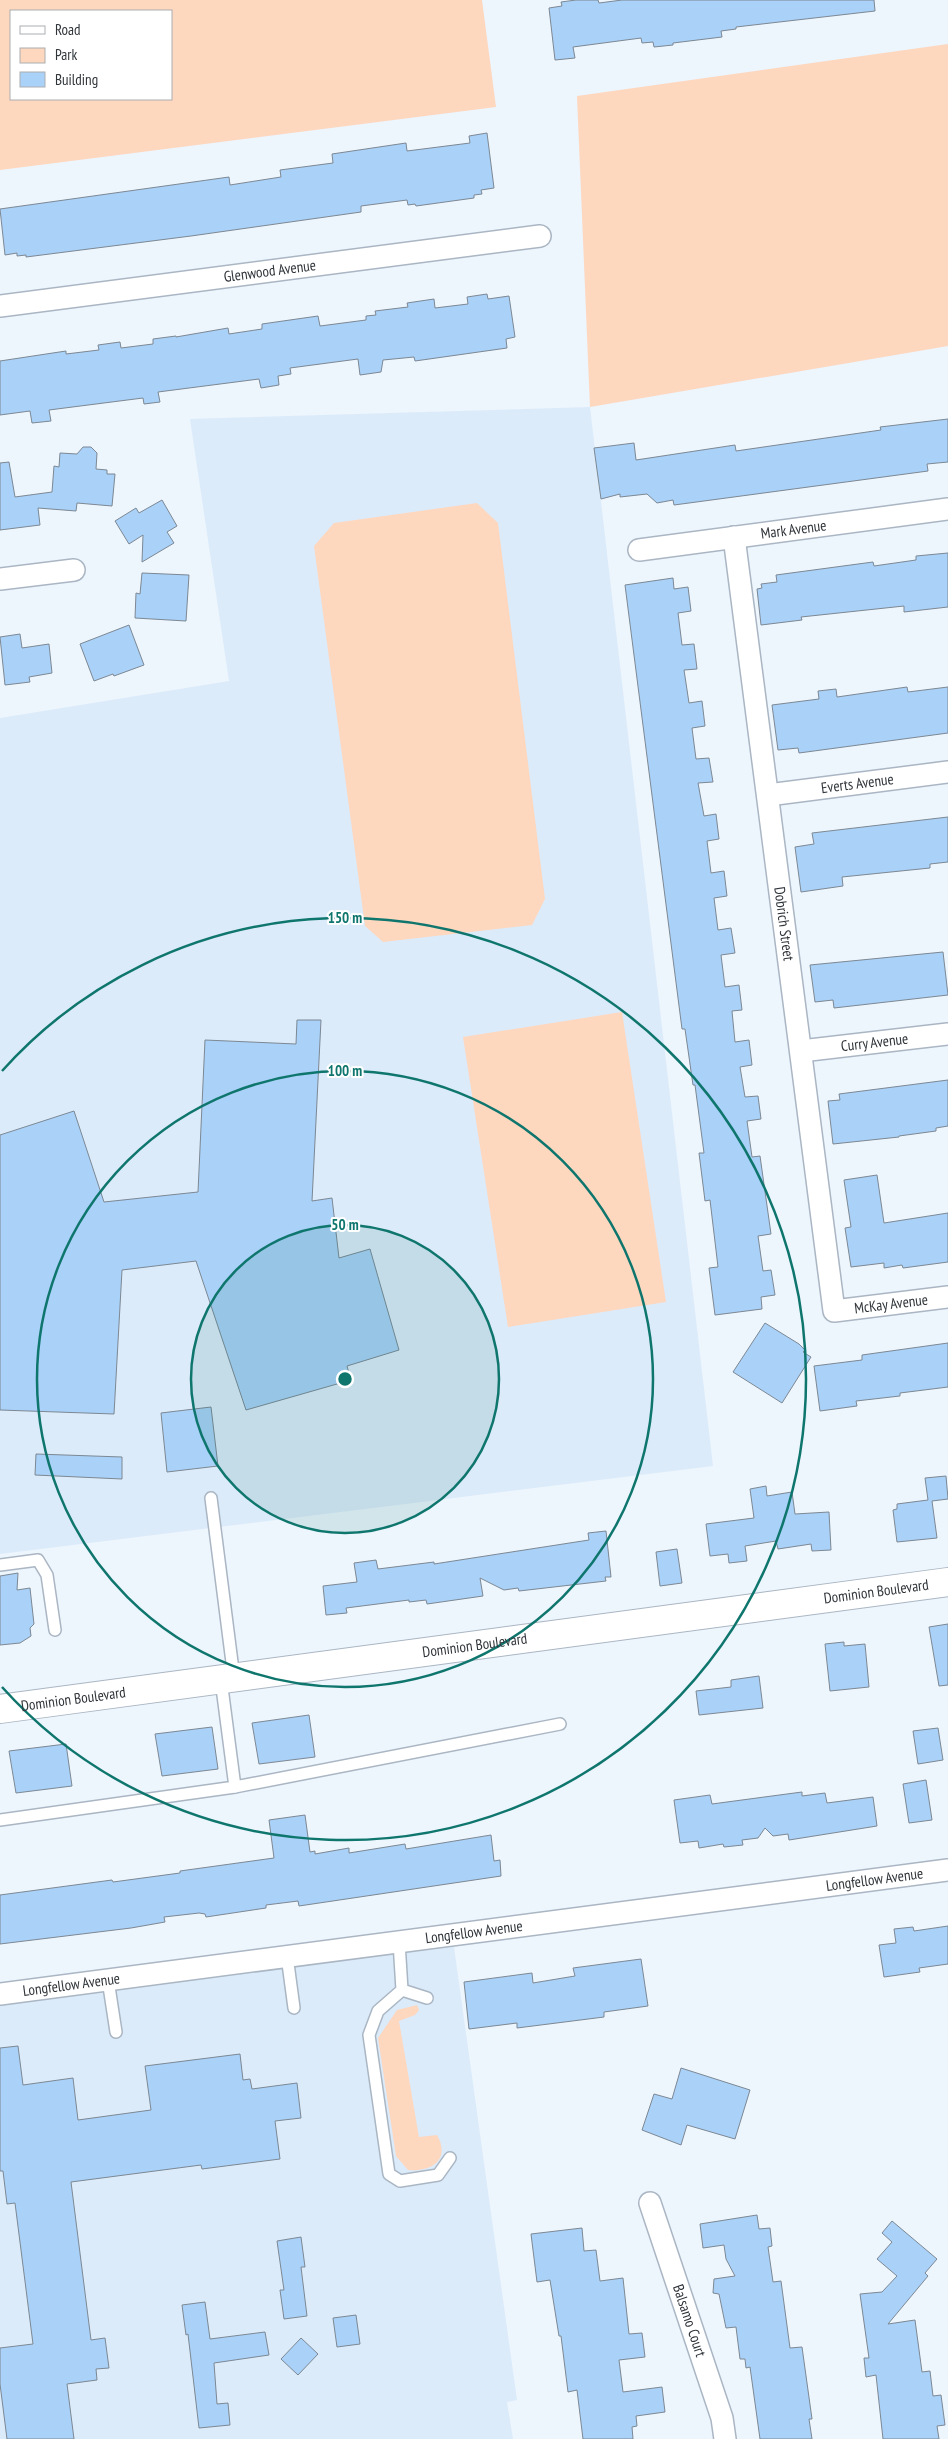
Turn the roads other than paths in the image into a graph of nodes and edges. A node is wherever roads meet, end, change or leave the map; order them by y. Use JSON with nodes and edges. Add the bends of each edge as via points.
{"nodes":[{"id":1,"x":540,"y":236,"type":"dead end"},
{"id":2,"x":0,"y":306,"type":"edge"},
{"id":3,"x":948,"y":509,"type":"edge"},
{"id":4,"x":734,"y":537,"type":"junction"},
{"id":5,"x":639,"y":550,"type":"dead end"},
{"id":6,"x":74,"y":570,"type":"dead end"},
{"id":7,"x":0,"y":579,"type":"edge"},
{"id":8,"x":948,"y":772,"type":"edge"},
{"id":9,"x":768,"y":796,"type":"junction"},
{"id":10,"x":948,"y":1034,"type":"edge"},
{"id":11,"x":801,"y":1052,"type":"junction"},
{"id":12,"x":948,"y":1297,"type":"edge"},
{"id":13,"x":834,"y":1311,"type":"joint"},
{"id":14,"x":212,"y":1498,"type":"dead end"},
{"id":15,"x":0,"y":1565,"type":"edge"},
{"id":16,"x":948,"y":1582,"type":"edge"},
{"id":17,"x":55,"y":1630,"type":"dead end"},
{"id":18,"x":227,"y":1679,"type":"junction"},
{"id":19,"x":0,"y":1709,"type":"edge"},
{"id":20,"x":560,"y":1724,"type":"dead end"},
{"id":21,"x":235,"y":1787,"type":"junction"},
{"id":22,"x":0,"y":1820,"type":"edge"},
{"id":23,"x":948,"y":1870,"type":"edge"},
{"id":24,"x":399,"y":1942,"type":"junction"},
{"id":25,"x":286,"y":1956,"type":"junction"},
{"id":26,"x":108,"y":1980,"type":"junction"},
{"id":27,"x":402,"y":1990,"type":"junction"},
{"id":28,"x":0,"y":1994,"type":"edge"},
{"id":29,"x":427,"y":1998,"type":"dead end"},
{"id":30,"x":294,"y":2008,"type":"dead end"},
{"id":31,"x":116,"y":2032,"type":"dead end"},
{"id":32,"x":450,"y":2158,"type":"dead end"},
{"id":33,"x":650,"y":2203,"type":"dead end"},
{"id":34,"x":725,"y":2439,"type":"edge"}],
"edges":[{"from":1,"to":2,"type":"street","name":"Glenwood Avenue"},
{"from":3,"to":4,"type":"street","name":"Mark Avenue"},
{"from":4,"to":5,"type":"street","name":"Mark Avenue"},
{"from":4,"to":9,"type":"street","name":"Dobrich Street"},
{"from":6,"to":7,"type":"street"},
{"from":8,"to":9,"type":"street","name":"Everts Avenue"},
{"from":9,"to":11,"type":"street","name":"Dobrich Street"},
{"from":10,"to":11,"type":"street","name":"Curry Avenue"},
{"from":11,"to":13,"type":"street","name":"Dobrich Street"},
{"from":12,"to":13,"type":"street","name":"McKay Avenue"},
{"from":14,"to":18,"type":"lane"},
{"from":15,"to":17,"type":"lane","via":[[38,1560],[47,1576]]},
{"from":16,"to":18,"type":"street","name":"Dominion Boulevard"},
{"from":18,"to":19,"type":"street","name":"Dominion Boulevard"},
{"from":18,"to":21,"type":"lane"},
{"from":20,"to":21,"type":"lane"},
{"from":21,"to":22,"type":"lane"},
{"from":23,"to":24,"type":"street","name":"Longfellow Avenue"},
{"from":24,"to":25,"type":"street","name":"Longfellow Avenue"},
{"from":24,"to":27,"type":"lane"},
{"from":25,"to":26,"type":"street","name":"Longfellow Avenue"},
{"from":25,"to":30,"type":"lane"},
{"from":26,"to":28,"type":"street","name":"Longfellow Avenue"},
{"from":26,"to":31,"type":"lane"},
{"from":27,"to":29,"type":"lane"},
{"from":27,"to":32,"type":"lane","via":[[378,2011],[369,2035],[390,2174],[400,2181],[438,2176]]},
{"from":33,"to":34,"type":"street","name":"Balsamo Court","via":[[722,2418]]}]}
